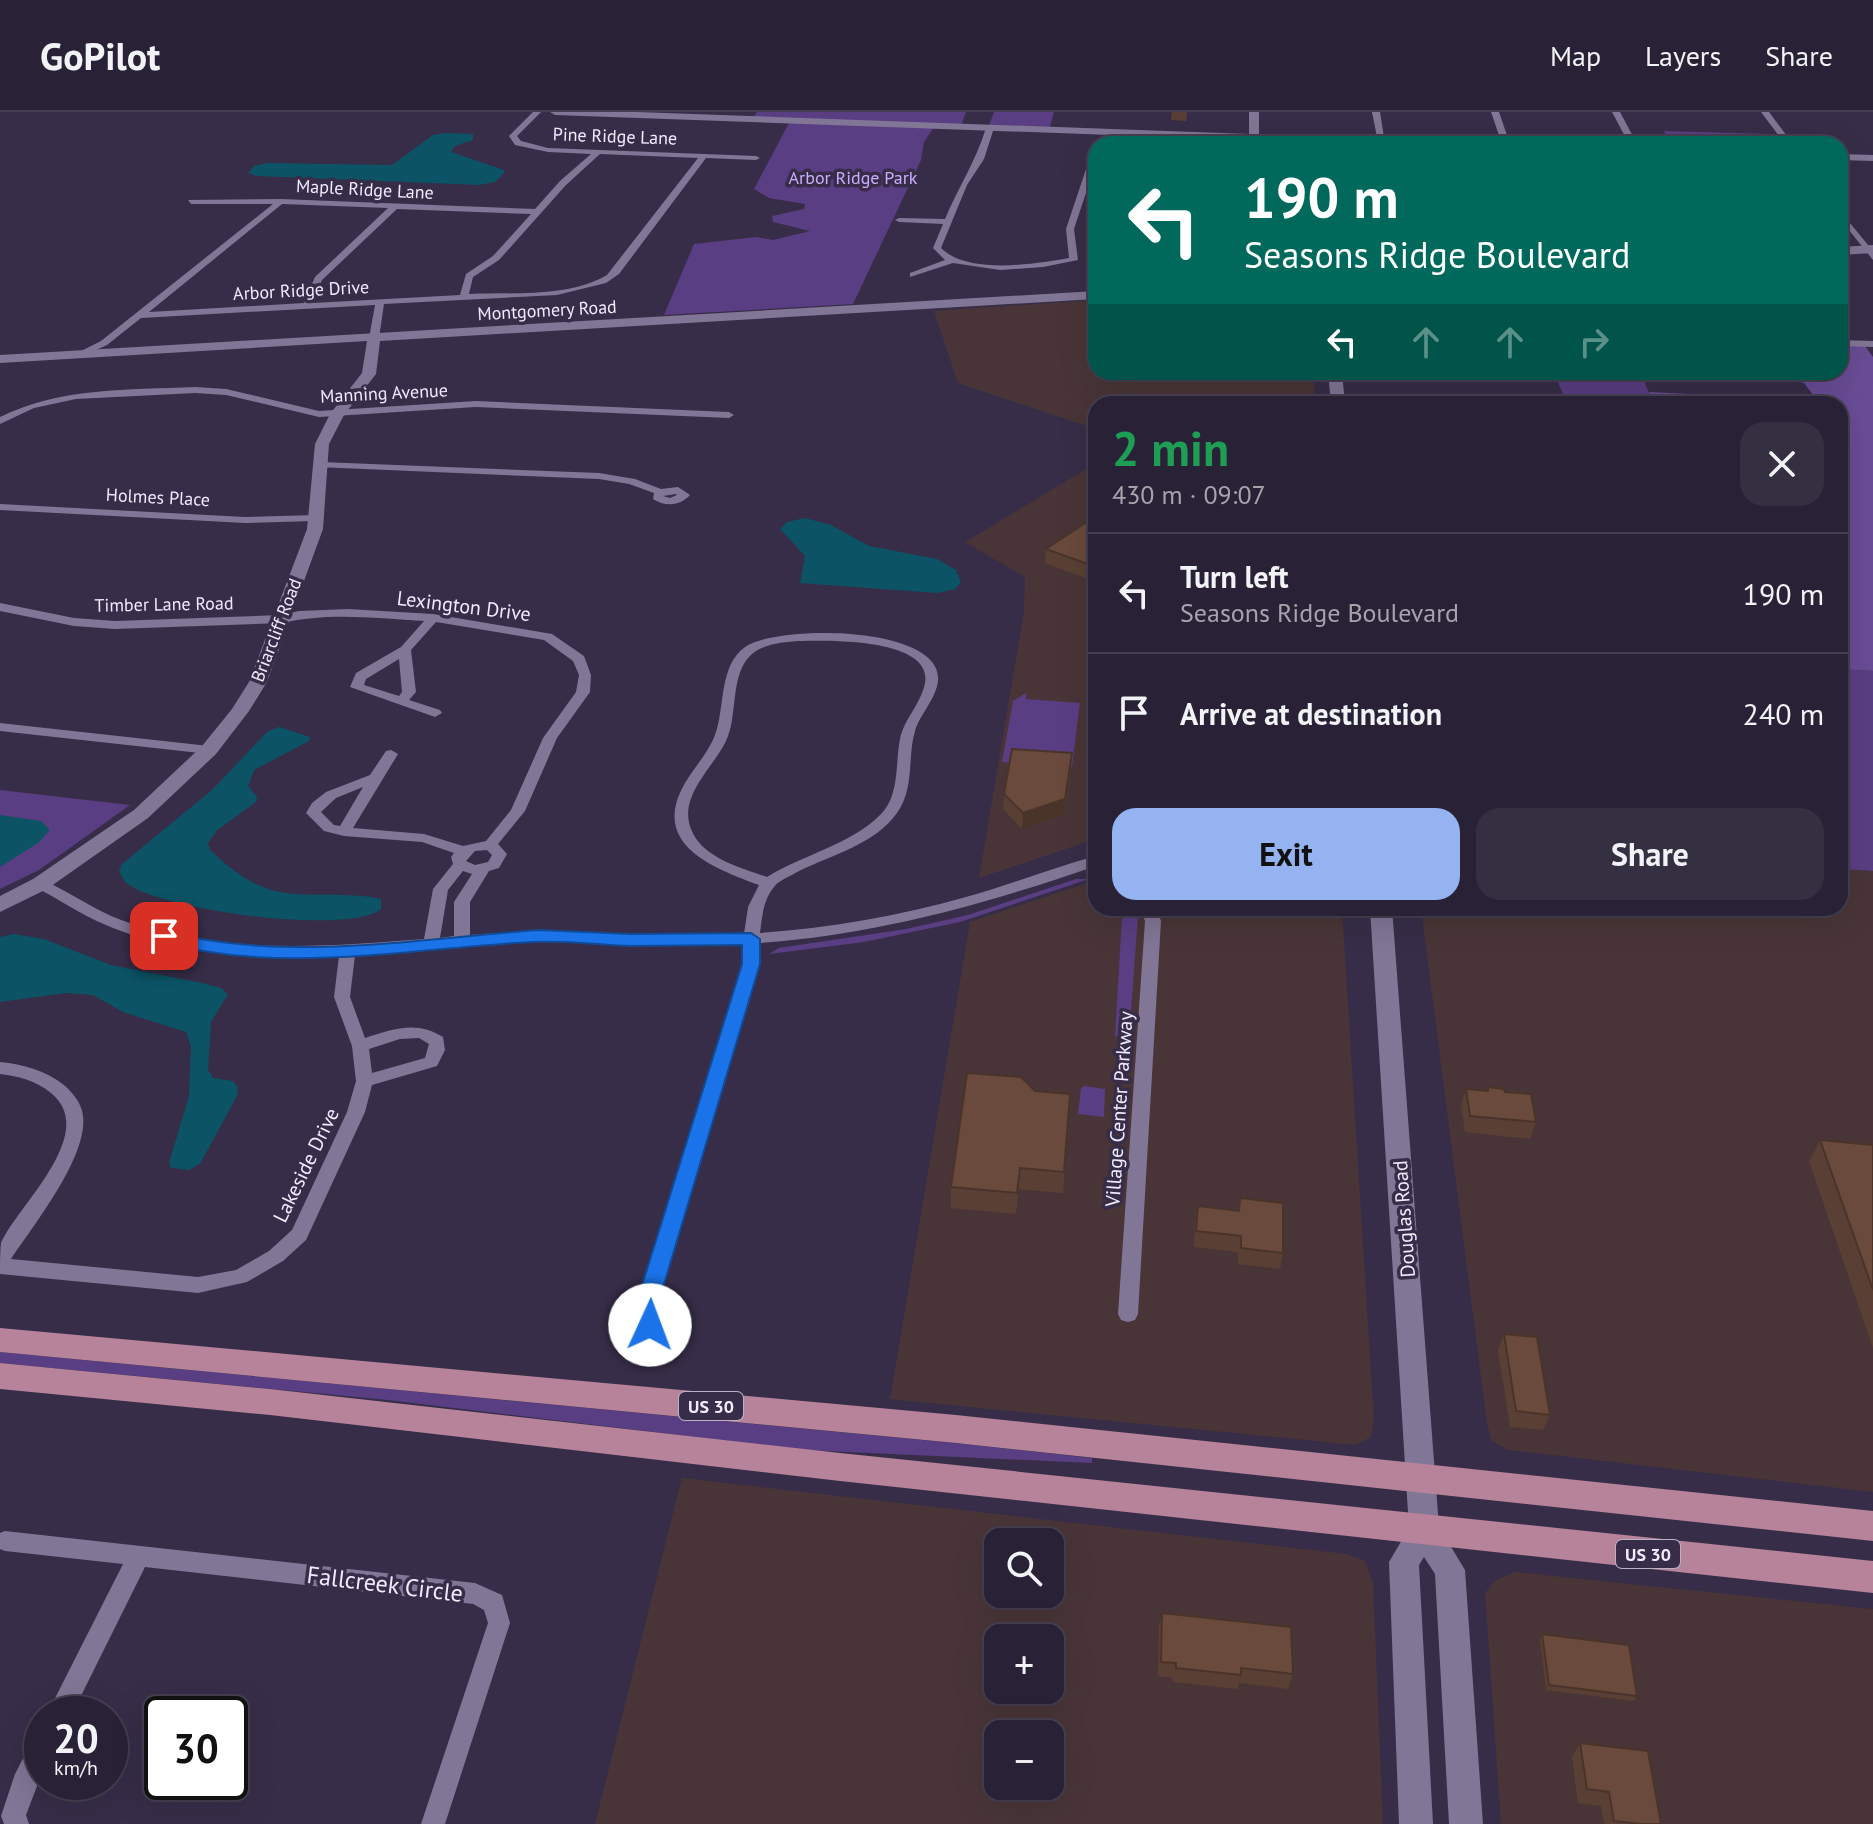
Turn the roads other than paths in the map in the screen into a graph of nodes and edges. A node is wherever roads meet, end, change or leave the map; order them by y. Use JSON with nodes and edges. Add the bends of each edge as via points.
{"nodes":[{"id":1,"x":537,"y":112,"type":"edge"},
{"id":2,"x":555,"y":112,"type":"edge"},
{"id":3,"x":1254,"y":112,"type":"edge"},
{"id":4,"x":1376,"y":112,"type":"edge"},
{"id":5,"x":1495,"y":112,"type":"edge"},
{"id":6,"x":1616,"y":112,"type":"edge"},
{"id":7,"x":1765,"y":112,"type":"edge"},
{"id":8,"x":688,"y":114,"type":"edge"},
{"id":9,"x":990,"y":128,"type":"junction"},
{"id":10,"x":1254,"y":136,"type":"edge"},
{"id":11,"x":1381,"y":136,"type":"edge"},
{"id":12,"x":1503,"y":136,"type":"edge"},
{"id":13,"x":1629,"y":136,"type":"edge"},
{"id":14,"x":1783,"y":136,"type":"edge"},
{"id":15,"x":1088,"y":137,"type":"edge"},
{"id":16,"x":598,"y":152,"type":"junction"},
{"id":17,"x":704,"y":156,"type":"junction"},
{"id":18,"x":1848,"y":157,"type":"edge"},
{"id":19,"x":756,"y":158,"type":"dead end"},
{"id":20,"x":1873,"y":158,"type":"edge"},
{"id":21,"x":1088,"y":182,"type":"edge"},
{"id":22,"x":281,"y":201,"type":"junction"},
{"id":23,"x":191,"y":202,"type":"dead end"},
{"id":24,"x":394,"y":207,"type":"junction"},
{"id":25,"x":537,"y":212,"type":"junction"},
{"id":26,"x":899,"y":220,"type":"dead end"},
{"id":27,"x":947,"y":222,"type":"junction"},
{"id":28,"x":1848,"y":223,"type":"edge"},
{"id":29,"x":1848,"y":251,"type":"edge"},
{"id":30,"x":1871,"y":252,"type":"edge"},
{"id":31,"x":951,"y":261,"type":"junction"},
{"id":32,"x":913,"y":275,"type":"dead end"},
{"id":33,"x":1088,"y":295,"type":"edge"},
{"id":34,"x":464,"y":297,"type":"junction"},
{"id":35,"x":380,"y":302,"type":"junction"},
{"id":36,"x":307,"y":306,"type":"junction"},
{"id":37,"x":140,"y":315,"type":"junction"},
{"id":38,"x":374,"y":338,"type":"junction"},
{"id":39,"x":104,"y":343,"type":"junction"},
{"id":40,"x":1848,"y":343,"type":"edge"},
{"id":41,"x":1873,"y":344,"type":"edge"},
{"id":42,"x":127,"y":351,"type":"junction"},
{"id":43,"x":80,"y":354,"type":"junction"},
{"id":44,"x":0,"y":359,"type":"edge"},
{"id":45,"x":337,"y":414,"type":"junction"},
{"id":46,"x":729,"y":415,"type":"dead end"},
{"id":47,"x":0,"y":421,"type":"edge"},
{"id":48,"x":321,"y":465,"type":"junction"},
{"id":49,"x":660,"y":492,"type":"dead end"},
{"id":50,"x":0,"y":507,"type":"edge"},
{"id":51,"x":315,"y":518,"type":"junction"},
{"id":52,"x":0,"y":607,"type":"edge"},
{"id":53,"x":433,"y":618,"type":"junction"},
{"id":54,"x":282,"y":619,"type":"junction"},
{"id":55,"x":405,"y":650,"type":"junction"},
{"id":56,"x":401,"y":702,"type":"junction"},
{"id":57,"x":435,"y":713,"type":"dead end"},
{"id":58,"x":0,"y":727,"type":"edge"},
{"id":59,"x":209,"y":750,"type":"junction"},
{"id":60,"x":391,"y":754,"type":"dead end"},
{"id":61,"x":375,"y":778,"type":"junction"},
{"id":62,"x":344,"y":832,"type":"junction"},
{"id":63,"x":490,"y":845,"type":"junction"},
{"id":64,"x":462,"y":858,"type":"junction"},
{"id":65,"x":1088,"y":864,"type":"edge"},
{"id":66,"x":483,"y":869,"type":"junction"},
{"id":67,"x":768,"y":883,"type":"junction"},
{"id":68,"x":40,"y":884,"type":"junction"},
{"id":69,"x":0,"y":905,"type":"edge"},
{"id":70,"x":1150,"y":916,"type":"edge"},
{"id":71,"x":1382,"y":916,"type":"edge"},
{"id":72,"x":751,"y":939,"type":"junction"},
{"id":73,"x":462,"y":940,"type":"junction"},
{"id":74,"x":431,"y":942,"type":"junction"},
{"id":75,"x":348,"y":950,"type":"junction"},
{"id":76,"x":360,"y":1046,"type":"junction"},
{"id":77,"x":0,"y":1068,"type":"edge"},
{"id":78,"x":365,"y":1081,"type":"junction"},
{"id":79,"x":0,"y":1260,"type":"edge"},
{"id":80,"x":0,"y":1266,"type":"edge"},
{"id":81,"x":1128,"y":1314,"type":"dead end"},
{"id":82,"x":650,"y":1325,"type":"dead end"},
{"id":83,"x":0,"y":1340,"type":"edge"},
{"id":84,"x":0,"y":1376,"type":"edge"},
{"id":85,"x":1421,"y":1479,"type":"junction"},
{"id":86,"x":1873,"y":1526,"type":"edge"},
{"id":87,"x":1424,"y":1531,"type":"junction"},
{"id":88,"x":5,"y":1541,"type":"dead end"},
{"id":89,"x":139,"y":1556,"type":"junction"},
{"id":90,"x":1873,"y":1577,"type":"edge"},
{"id":91,"x":68,"y":1696,"type":"edge"},
{"id":92,"x":24,"y":1789,"type":"edge"},
{"id":93,"x":17,"y":1824,"type":"edge"},
{"id":94,"x":433,"y":1824,"type":"edge"},
{"id":95,"x":1416,"y":1824,"type":"edge"},
{"id":96,"x":1466,"y":1824,"type":"edge"}],
"edges":[{"from":1,"to":16,"type":"street","name":"Pine Ridge Lane","via":[[513,136],[518,143]]},
{"from":2,"to":8,"type":"street"},
{"from":3,"to":10,"type":"street"},
{"from":4,"to":11,"type":"street"},
{"from":5,"to":12,"type":"street"},
{"from":6,"to":13,"type":"street"},
{"from":7,"to":14,"type":"street"},
{"from":8,"to":9,"type":"street"},
{"from":9,"to":15,"type":"street"},
{"from":9,"to":27,"type":"street"},
{"from":16,"to":17,"type":"street","name":"Pine Ridge Lane"},
{"from":16,"to":25,"type":"street"},
{"from":17,"to":19,"type":"street","name":"Pine Ridge Lane"},
{"from":17,"to":34,"type":"street","name":"Arbor Ridge Drive","via":[[610,277],[572,290]]},
{"from":18,"to":20,"type":"street"},
{"from":21,"to":31,"type":"street","via":[[1070,229],[1074,260],[997,267]]},
{"from":22,"to":23,"type":"street","name":"Maple Ridge Lane"},
{"from":22,"to":24,"type":"street","name":"Maple Ridge Lane"},
{"from":22,"to":37,"type":"street"},
{"from":24,"to":25,"type":"street","name":"Maple Ridge Lane"},
{"from":24,"to":36,"type":"street","via":[[318,279]]},
{"from":25,"to":34,"type":"street","via":[[496,258],[469,276]]},
{"from":26,"to":27,"type":"street"},
{"from":27,"to":31,"type":"street","via":[[937,248]]},
{"from":28,"to":30,"type":"street"},
{"from":29,"to":30,"type":"street"},
{"from":31,"to":32,"type":"street"},
{"from":33,"to":38,"type":"street","name":"Montgomery Road"},
{"from":34,"to":35,"type":"street","name":"Arbor Ridge Drive"},
{"from":35,"to":36,"type":"street","name":"Arbor Ridge Drive"},
{"from":35,"to":38,"type":"street","name":"Briarcliff Road"},
{"from":36,"to":37,"type":"street","name":"Arbor Ridge Drive"},
{"from":37,"to":39,"type":"street"},
{"from":38,"to":42,"type":"street","name":"Montgomery Road"},
{"from":38,"to":45,"type":"street","name":"Briarcliff Road","via":[[369,374]]},
{"from":39,"to":42,"type":"street"},
{"from":39,"to":43,"type":"street"},
{"from":40,"to":41,"type":"street"},
{"from":42,"to":43,"type":"street","name":"Montgomery Road"},
{"from":43,"to":44,"type":"street","name":"Montgomery Road"},
{"from":45,"to":46,"type":"street","name":"Manning Avenue","via":[[476,404]]},
{"from":45,"to":47,"type":"street","name":"Manning Avenue","via":[[189,390],[65,398]]},
{"from":45,"to":48,"type":"street","name":"Briarcliff Road","via":[[322,444]]},
{"from":48,"to":49,"type":"street","via":[[599,476]]},
{"from":48,"to":51,"type":"street","name":"Briarcliff Road"},
{"from":50,"to":51,"type":"street","name":"Holmes Place","via":[[245,520]]},
{"from":51,"to":54,"type":"street","name":"Briarcliff Road"},
{"from":52,"to":54,"type":"street","name":"Timber Lane Road","via":[[115,625]]},
{"from":53,"to":54,"type":"street","name":"Lexington Drive","via":[[363,616],[296,625]]},
{"from":53,"to":55,"type":"street"},
{"from":53,"to":63,"type":"street","name":"Lexington Drive","via":[[548,637],[579,659],[585,675],[583,692],[550,738],[518,811]]},
{"from":54,"to":59,"type":"street","name":"Briarcliff Road","via":[[258,682]]},
{"from":55,"to":56,"type":"street","via":[[409,692]]},
{"from":55,"to":56,"type":"street","via":[[357,682],[357,687]]},
{"from":56,"to":57,"type":"street"},
{"from":58,"to":59,"type":"street"},
{"from":59,"to":68,"type":"street","name":"Briarcliff Road","via":[[141,814]]},
{"from":60,"to":61,"type":"street"},
{"from":61,"to":62,"type":"street"},
{"from":61,"to":62,"type":"street","via":[[316,806],[313,813],[329,828]]},
{"from":62,"to":64,"type":"street","via":[[424,838]]},
{"from":63,"to":64,"type":"street","via":[[474,846]]},
{"from":63,"to":66,"type":"street","name":"Lexington Drive","via":[[500,856]]},
{"from":64,"to":66,"type":"street","via":[[470,870]]},
{"from":64,"to":74,"type":"street","via":[[441,889]]},
{"from":65,"to":72,"type":"street","via":[[915,918],[845,931]]},
{"from":66,"to":73,"type":"street","name":"Lexington Drive","via":[[462,902]]},
{"from":67,"to":67,"type":"street","via":[[873,828],[894,806],[905,770],[907,736],[932,680],[932,667],[922,654],[884,642],[807,637],[778,639],[744,656],[720,739],[689,789],[682,825],[692,845],[718,864]]},
{"from":67,"to":72,"type":"street","via":[[756,907]]},
{"from":68,"to":69,"type":"street","name":"Briarcliff Road"},
{"from":68,"to":75,"type":"street","via":[[115,923],[189,943],[266,952]]},
{"from":70,"to":81,"type":"street","name":"Village Center Parkway"},
{"from":71,"to":85,"type":"street","name":"Douglas Road"},
{"from":72,"to":73,"type":"street"},
{"from":72,"to":82,"type":"street","via":[[751,964],[645,1311]]},
{"from":73,"to":74,"type":"street"},
{"from":74,"to":75,"type":"street"},
{"from":75,"to":76,"type":"street","name":"Lakeside Drive","via":[[342,997]]},
{"from":76,"to":78,"type":"street","name":"Lakeside Drive"},
{"from":76,"to":78,"type":"street","via":[[406,1032],[426,1032],[437,1041],[431,1062]]},
{"from":77,"to":79,"type":"street","via":[[46,1079],[68,1098],[76,1120],[60,1169]]},
{"from":78,"to":80,"type":"street","name":"Lakeside Drive","via":[[299,1235],[240,1277],[198,1285]]},
{"from":83,"to":85,"type":"main road","number":"US 30","via":[[924,1426]]},
{"from":84,"to":87,"type":"main road","number":"US 30","via":[[525,1429]]},
{"from":85,"to":86,"type":"main road","number":"US 30"},
{"from":85,"to":87,"type":"street","name":"Douglas Road"},
{"from":87,"to":90,"type":"main road","number":"US 30"},
{"from":87,"to":95,"type":"street","via":[[1404,1562]]},
{"from":87,"to":96,"type":"street","via":[[1450,1570]]},
{"from":88,"to":89,"type":"street","name":"Fallcreek Circle"},
{"from":89,"to":91,"type":"street"},
{"from":89,"to":94,"type":"street","name":"Fallcreek Circle","via":[[475,1594],[494,1603],[499,1623]]},
{"from":92,"to":93,"type":"street","via":[[13,1816]]}]}
